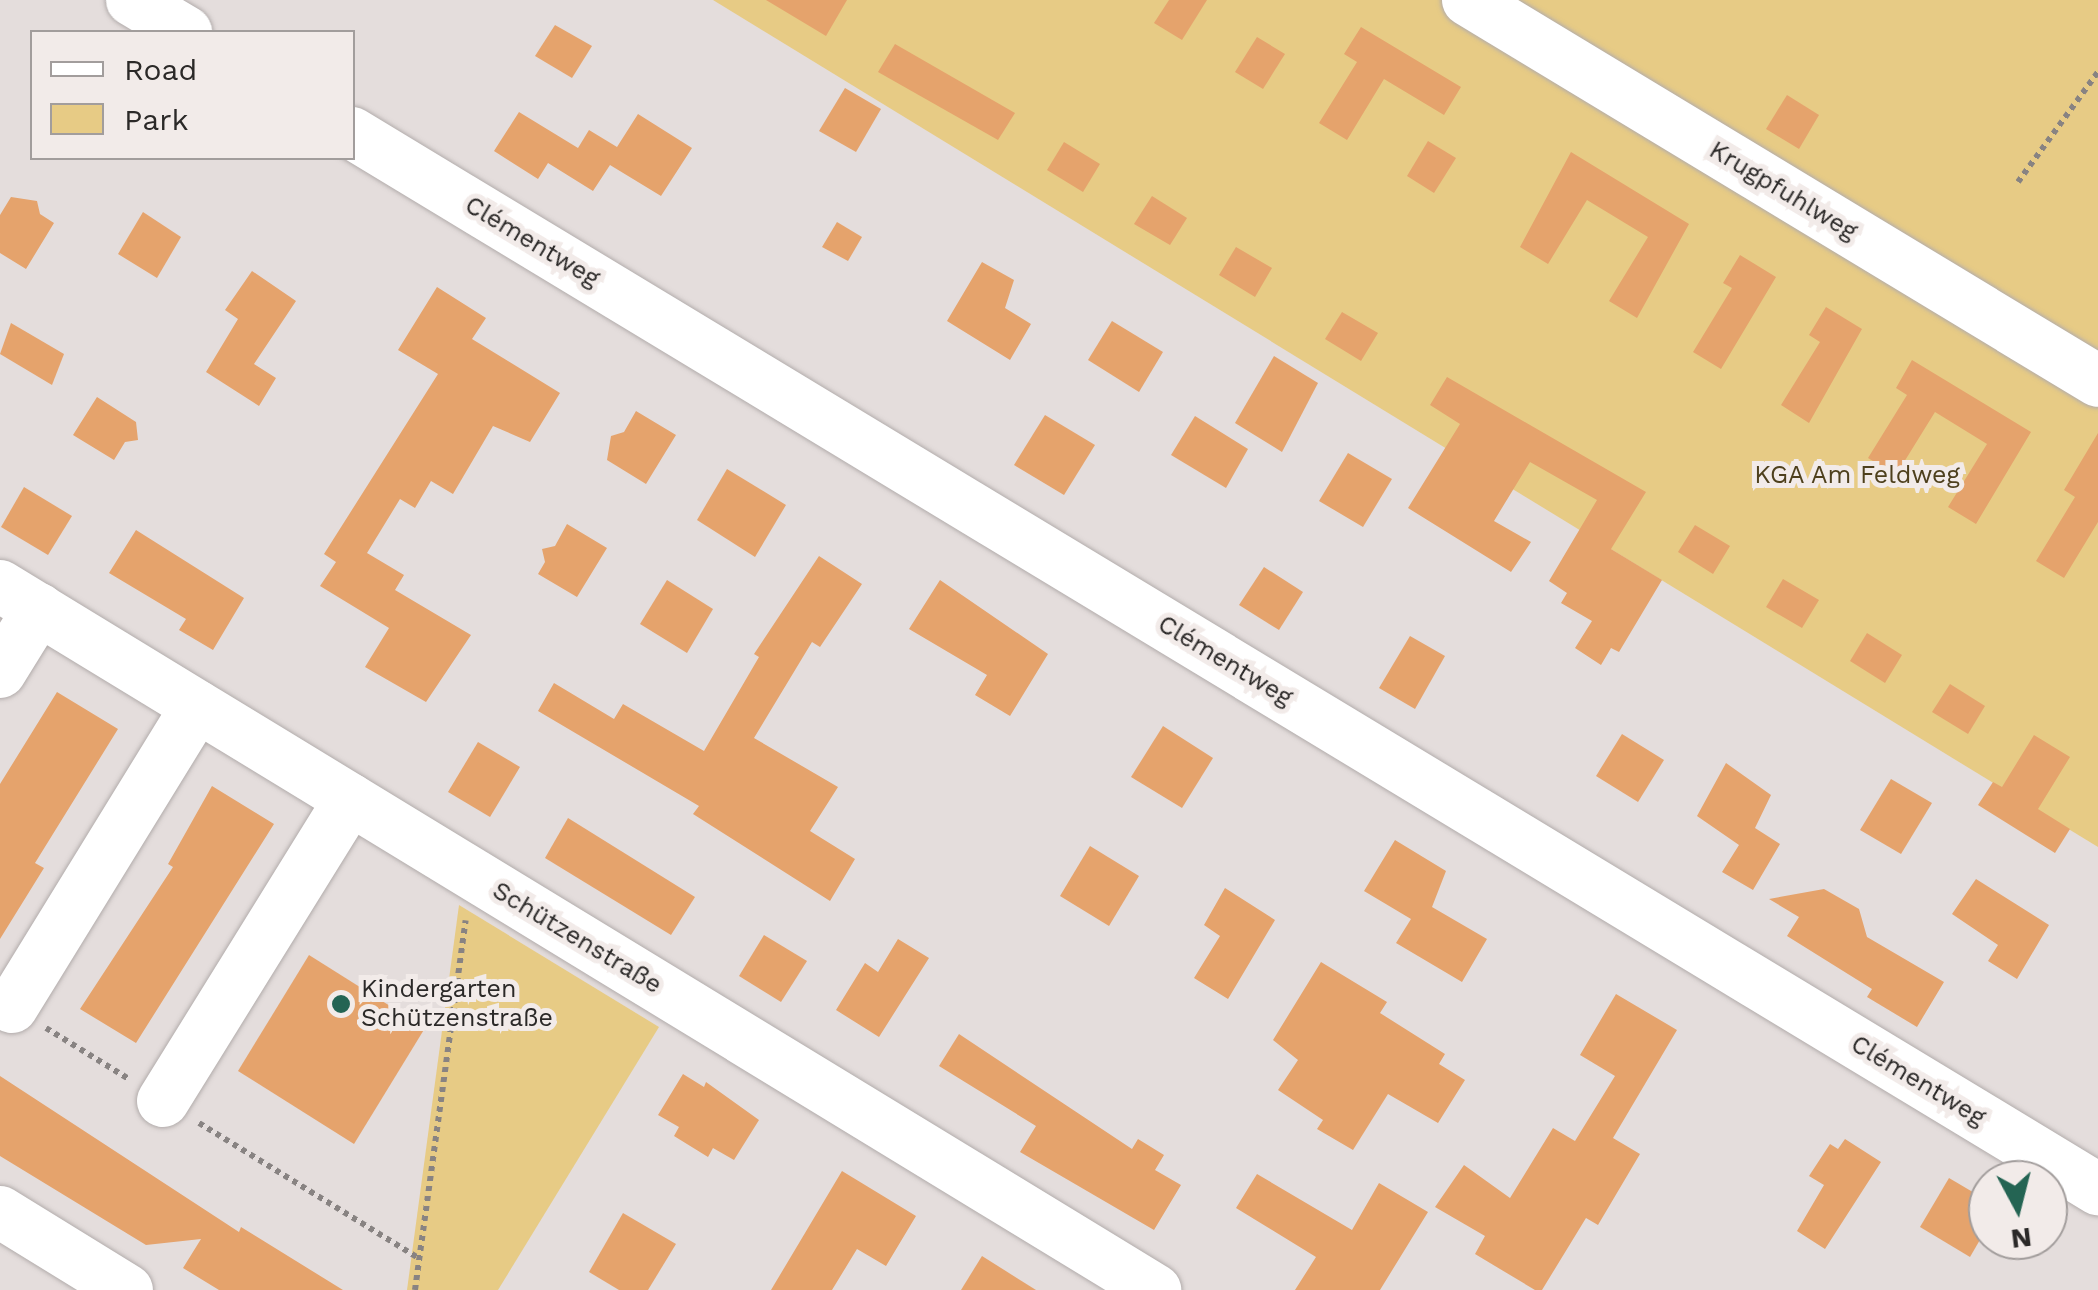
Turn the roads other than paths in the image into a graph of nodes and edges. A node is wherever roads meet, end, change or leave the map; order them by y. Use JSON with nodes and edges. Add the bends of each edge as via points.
{"nodes":[{"id":1,"x":132,"y":0,"type":"edge"},
{"id":2,"x":1468,"y":0,"type":"edge"},
{"id":3,"x":183,"y":30,"type":"edge"},
{"id":4,"x":355,"y":135,"type":"edge"},
{"id":5,"x":2098,"y":381,"type":"edge"},
{"id":6,"x":19,"y":598,"type":"edge"},
{"id":7,"x":0,"y":672,"type":"edge"},
{"id":8,"x":197,"y":706,"type":"junction"},
{"id":9,"x":350,"y":800,"type":"junction"},
{"id":10,"x":12,"y":1008,"type":"road end"},
{"id":11,"x":163,"y":1100,"type":"road end"},
{"id":12,"x":2098,"y":1189,"type":"edge"},
{"id":13,"x":0,"y":1212,"type":"edge"},
{"id":14,"x":127,"y":1290,"type":"edge"},
{"id":15,"x":1154,"y":1290,"type":"edge"}],
"edges":[{"from":1,"to":3,"type":"street"},
{"from":2,"to":5,"type":"street","name":"Krugpfuhlweg"},
{"from":4,"to":12,"type":"street","name":"Clémentweg"},
{"from":6,"to":7,"type":"street"},
{"from":6,"to":8,"type":"street","name":"Schützenstraße"},
{"from":8,"to":9,"type":"street","name":"Schützenstraße"},
{"from":8,"to":10,"type":"street"},
{"from":9,"to":11,"type":"street"},
{"from":9,"to":15,"type":"street","name":"Schützenstraße"},
{"from":13,"to":14,"type":"street"}]}
